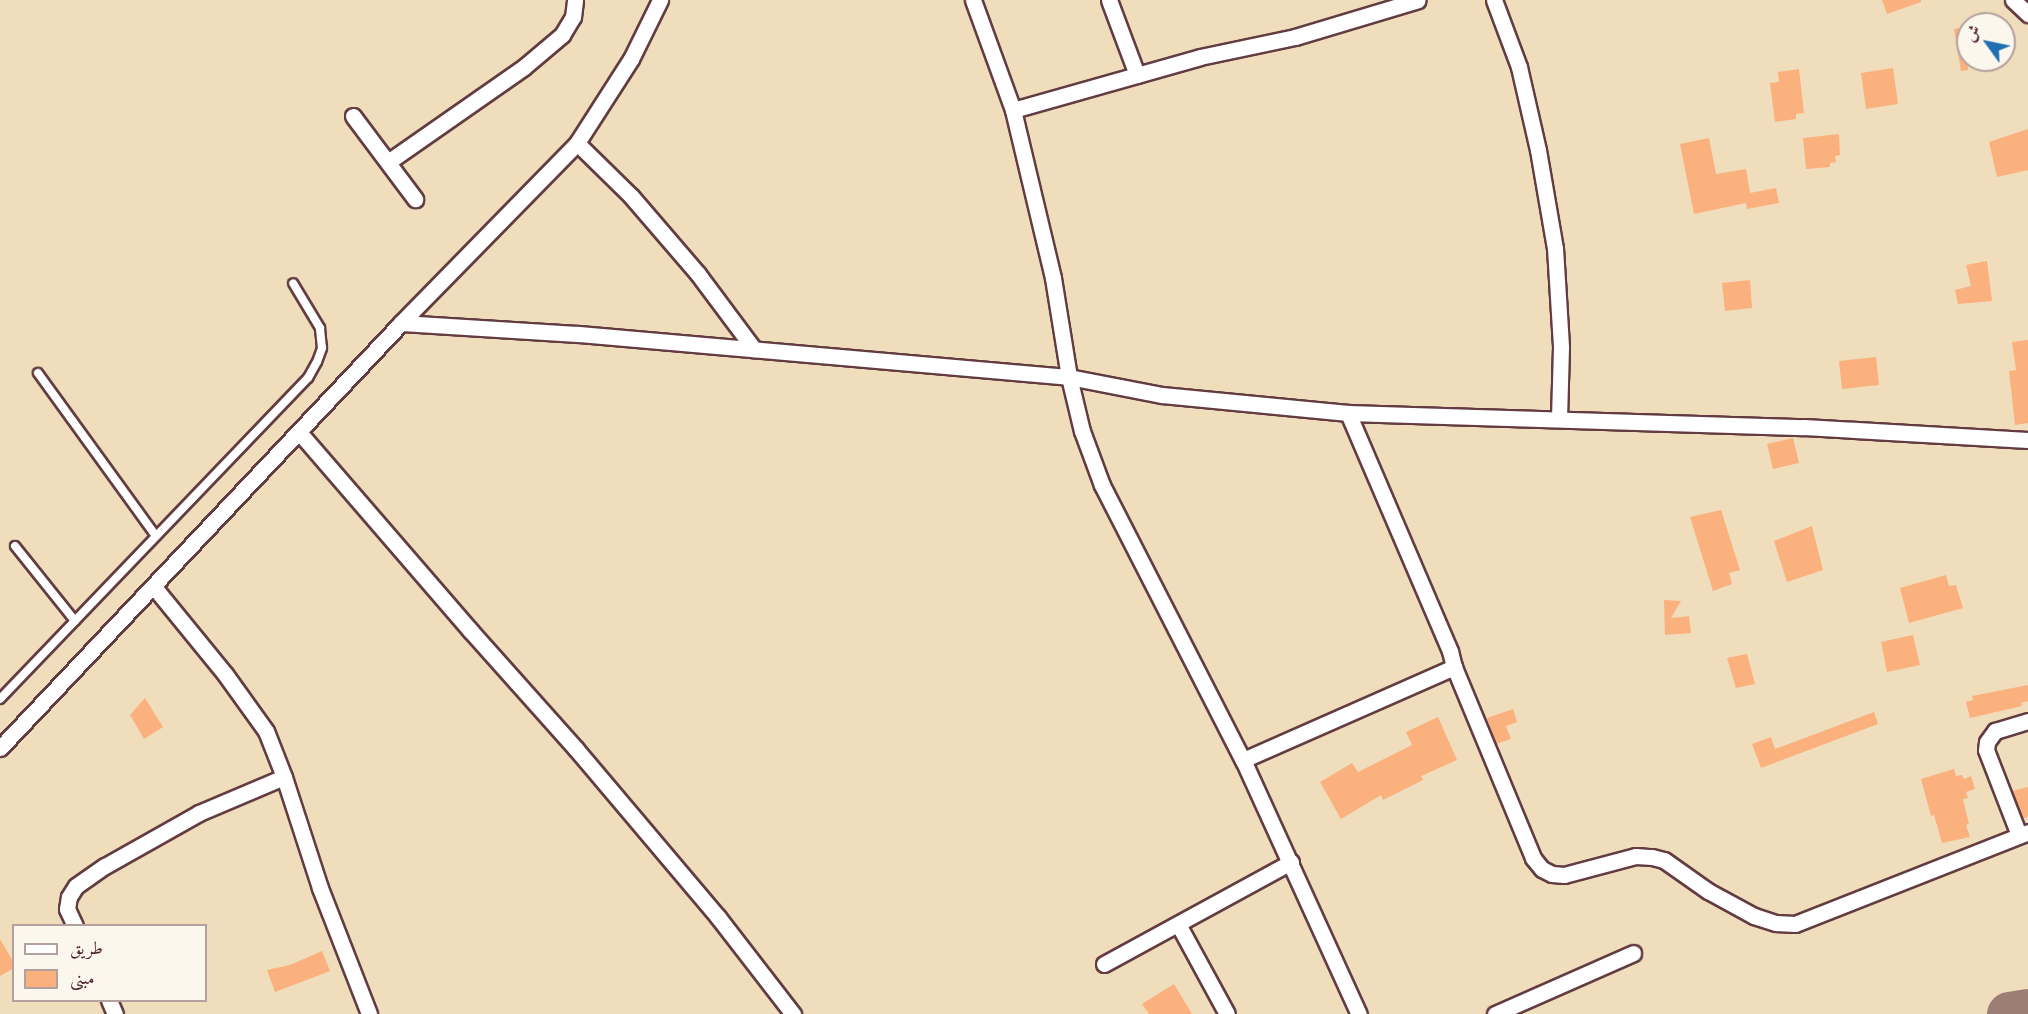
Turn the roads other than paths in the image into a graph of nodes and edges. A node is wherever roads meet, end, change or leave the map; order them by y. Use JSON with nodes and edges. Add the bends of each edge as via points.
{"nodes":[{"id":1,"x":575,"y":0,"type":"edge"},
{"id":2,"x":660,"y":0,"type":"edge"},
{"id":3,"x":973,"y":0,"type":"edge"},
{"id":4,"x":1109,"y":0,"type":"edge"},
{"id":5,"x":1418,"y":0,"type":"edge"},
{"id":6,"x":1494,"y":0,"type":"edge"},
{"id":7,"x":2013,"y":0,"type":"edge"},
{"id":8,"x":2028,"y":14,"type":"edge"},
{"id":9,"x":1137,"y":75,"type":"junction"},
{"id":10,"x":1013,"y":110,"type":"junction"},
{"id":11,"x":353,"y":116,"type":"dead end"},
{"id":12,"x":577,"y":143,"type":"junction"},
{"id":13,"x":388,"y":162,"type":"junction"},
{"id":14,"x":415,"y":199,"type":"dead end"},
{"id":15,"x":293,"y":283,"type":"dead end"},
{"id":16,"x":401,"y":323,"type":"junction"},
{"id":17,"x":754,"y":349,"type":"junction"},
{"id":18,"x":38,"y":373,"type":"dead end"},
{"id":19,"x":1069,"y":377,"type":"junction"},
{"id":20,"x":1348,"y":413,"type":"junction"},
{"id":21,"x":1559,"y":417,"type":"junction"},
{"id":22,"x":299,"y":432,"type":"junction"},
{"id":23,"x":2028,"y":440,"type":"edge"},
{"id":24,"x":156,"y":536,"type":"junction"},
{"id":25,"x":15,"y":546,"type":"dead end"},
{"id":26,"x":154,"y":587,"type":"junction"},
{"id":27,"x":75,"y":621,"type":"junction"},
{"id":28,"x":1454,"y":667,"type":"junction"},
{"id":29,"x":0,"y":699,"type":"edge"},
{"id":30,"x":2028,"y":721,"type":"edge"},
{"id":31,"x":0,"y":748,"type":"edge"},
{"id":32,"x":1243,"y":760,"type":"junction"},
{"id":33,"x":284,"y":777,"type":"junction"},
{"id":34,"x":2023,"y":833,"type":"edge"},
{"id":35,"x":1291,"y":862,"type":"junction"},
{"id":36,"x":74,"y":924,"type":"edge"},
{"id":37,"x":1178,"y":924,"type":"junction"},
{"id":38,"x":1633,"y":953,"type":"dead end"},
{"id":39,"x":1104,"y":964,"type":"dead end"},
{"id":40,"x":369,"y":1014,"type":"edge"},
{"id":41,"x":793,"y":1014,"type":"edge"},
{"id":42,"x":1227,"y":1014,"type":"edge"},
{"id":43,"x":1359,"y":1014,"type":"edge"},
{"id":44,"x":1495,"y":1014,"type":"edge"}],
"edges":[{"from":1,"to":13,"type":"street","via":[[573,17],[562,35],[525,67]]},
{"from":2,"to":12,"type":"street","via":[[631,59]]},
{"from":3,"to":10,"type":"street"},
{"from":4,"to":9,"type":"street"},
{"from":5,"to":9,"type":"street","via":[[1295,37]]},
{"from":6,"to":21,"type":"street","via":[[1520,67],[1555,248],[1561,347]]},
{"from":7,"to":8,"type":"street"},
{"from":9,"to":10,"type":"street"},
{"from":10,"to":19,"type":"street","via":[[1053,278]]},
{"from":11,"to":13,"type":"street"},
{"from":12,"to":16,"type":"street"},
{"from":12,"to":17,"type":"street","via":[[638,204],[698,274]]},
{"from":13,"to":14,"type":"street"},
{"from":15,"to":24,"type":"lane","via":[[320,328],[322,348],[317,362],[308,378]]},
{"from":16,"to":17,"type":"street"},
{"from":16,"to":22,"type":"street"},
{"from":17,"to":19,"type":"street"},
{"from":18,"to":24,"type":"lane"},
{"from":19,"to":20,"type":"street","via":[[1162,395]]},
{"from":19,"to":32,"type":"street","via":[[1082,431],[1102,485]]},
{"from":20,"to":21,"type":"street"},
{"from":20,"to":28,"type":"street"},
{"from":21,"to":23,"type":"street"},
{"from":22,"to":26,"type":"street"},
{"from":22,"to":41,"type":"street","via":[[576,749],[718,917]]},
{"from":24,"to":27,"type":"lane"},
{"from":25,"to":27,"type":"lane"},
{"from":26,"to":31,"type":"street"},
{"from":26,"to":33,"type":"street","via":[[266,731]]},
{"from":27,"to":29,"type":"lane"},
{"from":28,"to":32,"type":"street"},
{"from":28,"to":34,"type":"street","via":[[1533,858],[1552,874],[1564,875],[1636,856],[1652,857],[1664,860],[1708,891],[1754,916],[1795,924]]},
{"from":30,"to":34,"type":"street","via":[[1995,731],[1986,750]]},
{"from":32,"to":35,"type":"street"},
{"from":33,"to":36,"type":"street","via":[[199,813],[76,886],[68,909]]},
{"from":33,"to":40,"type":"street","via":[[320,888]]},
{"from":35,"to":37,"type":"street"},
{"from":35,"to":43,"type":"street"},
{"from":37,"to":39,"type":"street"},
{"from":37,"to":42,"type":"street"},
{"from":38,"to":44,"type":"street"}]}
